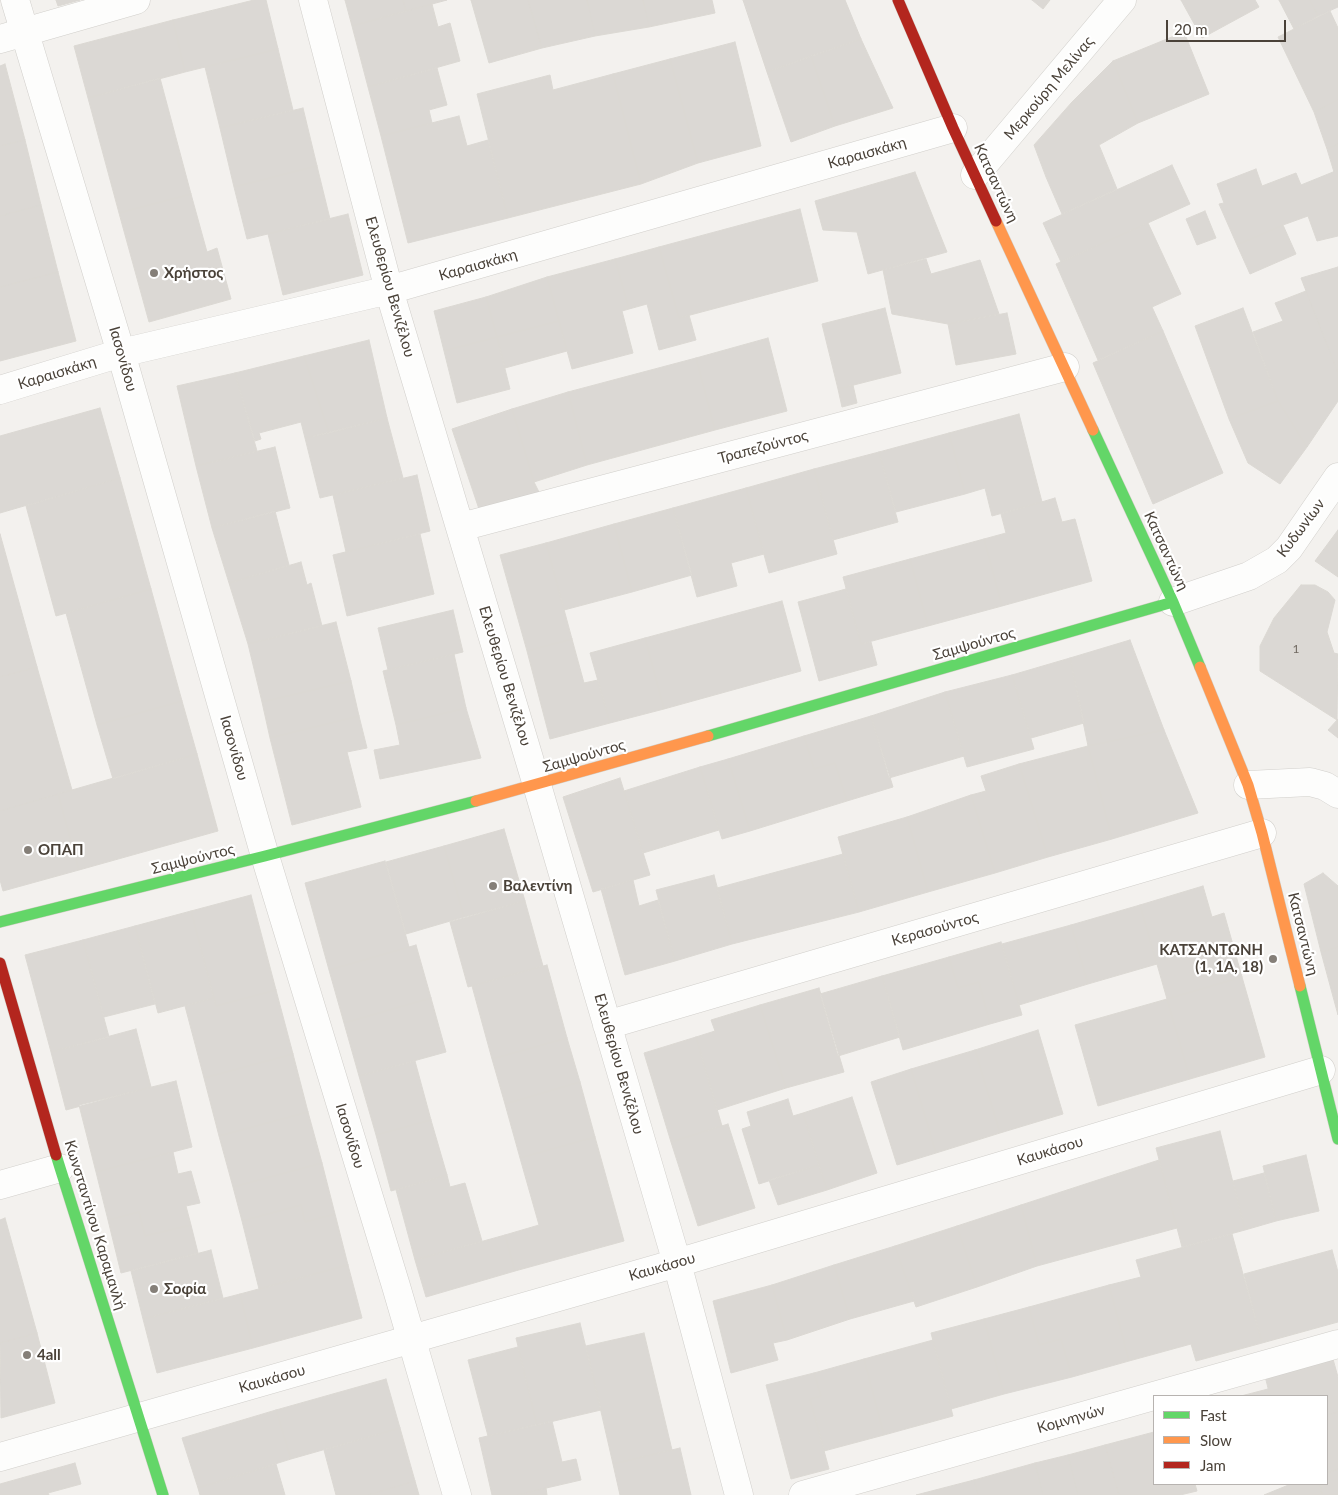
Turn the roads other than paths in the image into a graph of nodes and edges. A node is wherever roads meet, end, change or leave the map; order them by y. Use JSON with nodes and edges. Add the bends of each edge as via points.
{"nodes":[{"id":1,"x":15,"y":0,"type":"edge"},
{"id":2,"x":136,"y":0,"type":"edge"},
{"id":3,"x":313,"y":0,"type":"edge"},
{"id":4,"x":898,"y":0,"type":"edge"},
{"id":5,"x":1122,"y":0,"type":"edge"},
{"id":6,"x":12,"y":36,"type":"edge"},
{"id":7,"x":953,"y":128,"type":"junction"},
{"id":8,"x":975,"y":175,"type":"junction"},
{"id":9,"x":389,"y":290,"type":"junction"},
{"id":10,"x":121,"y":353,"type":"junction"},
{"id":11,"x":1065,"y":367,"type":"junction"},
{"id":12,"x":0,"y":390,"type":"edge"},
{"id":13,"x":1338,"y":478,"type":"edge"},
{"id":14,"x":461,"y":528,"type":"junction"},
{"id":15,"x":1173,"y":602,"type":"junction"},
{"id":16,"x":537,"y":785,"type":"junction"},
{"id":17,"x":1248,"y":785,"type":"junction"},
{"id":18,"x":1338,"y":794,"type":"edge"},
{"id":19,"x":1262,"y":833,"type":"junction"},
{"id":20,"x":265,"y":856,"type":"junction"},
{"id":21,"x":0,"y":922,"type":"edge"},
{"id":22,"x":0,"y":963,"type":"edge"},
{"id":23,"x":607,"y":1025,"type":"junction"},
{"id":24,"x":1321,"y":1070,"type":"junction"},
{"id":25,"x":1338,"y":1139,"type":"edge"},
{"id":26,"x":60,"y":1168,"type":"junction"},
{"id":27,"x":0,"y":1185,"type":"edge"},
{"id":28,"x":677,"y":1263,"type":"junction"},
{"id":29,"x":411,"y":1338,"type":"junction"},
{"id":30,"x":1338,"y":1344,"type":"edge"},
{"id":31,"x":1158,"y":1395,"type":"edge"},
{"id":32,"x":1153,"y":1396,"type":"edge"},
{"id":33,"x":139,"y":1417,"type":"junction"},
{"id":34,"x":0,"y":1458,"type":"edge"},
{"id":35,"x":163,"y":1495,"type":"edge"},
{"id":36,"x":457,"y":1495,"type":"edge"},
{"id":37,"x":739,"y":1495,"type":"edge"},
{"id":38,"x":804,"y":1495,"type":"edge"}],
"edges":[{"from":1,"to":6,"type":"street","name":"Ιασoνίδου"},
{"from":2,"to":6,"type":"street"},
{"from":3,"to":9,"type":"street","name":"Ελευθερίου Βενιζέλου"},
{"from":4,"to":7,"type":"street","name":"Κατσαντώνη"},
{"from":5,"to":8,"type":"street","name":"Μερκούρη Μελίνας"},
{"from":6,"to":10,"type":"street","name":"Ιασoνίδου"},
{"from":7,"to":8,"type":"street","name":"Κατσαντώνη"},
{"from":7,"to":9,"type":"street","name":"Καραισκάκη"},
{"from":8,"to":11,"type":"street","name":"Κατσαντώνη"},
{"from":9,"to":10,"type":"street","name":"Καραισκάκη"},
{"from":9,"to":14,"type":"street","name":"Ελευθερίου Βενιζέλου"},
{"from":10,"to":12,"type":"street","name":"Καραισκάκη"},
{"from":10,"to":20,"type":"street","name":"Ιασoνίδου"},
{"from":11,"to":14,"type":"street","name":"Τραπεζούντος"},
{"from":11,"to":15,"type":"street","name":"Κατσαντώνη"},
{"from":13,"to":15,"type":"street","name":"Κυδωνίων","via":[[1277,560],[1249,576]]},
{"from":14,"to":16,"type":"street","name":"Ελευθερίου Βενιζέλου"},
{"from":15,"to":16,"type":"street","name":"Σαμψούντος"},
{"from":15,"to":17,"type":"street","name":"Κατσαντώνη"},
{"from":16,"to":20,"type":"street","name":"Σαμψούντος"},
{"from":16,"to":23,"type":"street","name":"Ελευθερίου Βενιζέλου"},
{"from":17,"to":18,"type":"street","via":[[1310,782]]},
{"from":17,"to":19,"type":"street","name":"Κατσαντώνη"},
{"from":19,"to":23,"type":"street","name":"Κερασούντος"},
{"from":19,"to":24,"type":"street","name":"Κατσαντώνη"},
{"from":20,"to":21,"type":"street","name":"Σαμψούντος"},
{"from":20,"to":29,"type":"street","name":"Ιασoνίδου"},
{"from":22,"to":26,"type":"street","name":"Κωνσταντίνου Καραμανλή"},
{"from":23,"to":28,"type":"street","name":"Ελευθερίου Βενιζέλου"},
{"from":24,"to":25,"type":"street","name":"Κατσαντώνη"},
{"from":24,"to":28,"type":"street","name":"Καυκάσου"},
{"from":26,"to":27,"type":"street"},
{"from":26,"to":33,"type":"street","name":"Κωνσταντίνου Καραμανλή"},
{"from":28,"to":29,"type":"street","name":"Καυκάσου"},
{"from":28,"to":37,"type":"street","name":"Ελευθερίου Βενιζέλου"},
{"from":29,"to":33,"type":"street","name":"Καυκάσου"},
{"from":29,"to":36,"type":"street","name":"Ιασoνίδου"},
{"from":30,"to":31,"type":"street","name":"Κομνηνών"},
{"from":32,"to":38,"type":"street","name":"Κομνηνών"},
{"from":33,"to":34,"type":"street","name":"Καυκάσου"},
{"from":33,"to":35,"type":"street","name":"Κωνσταντίνου Καραμανλή"}]}
